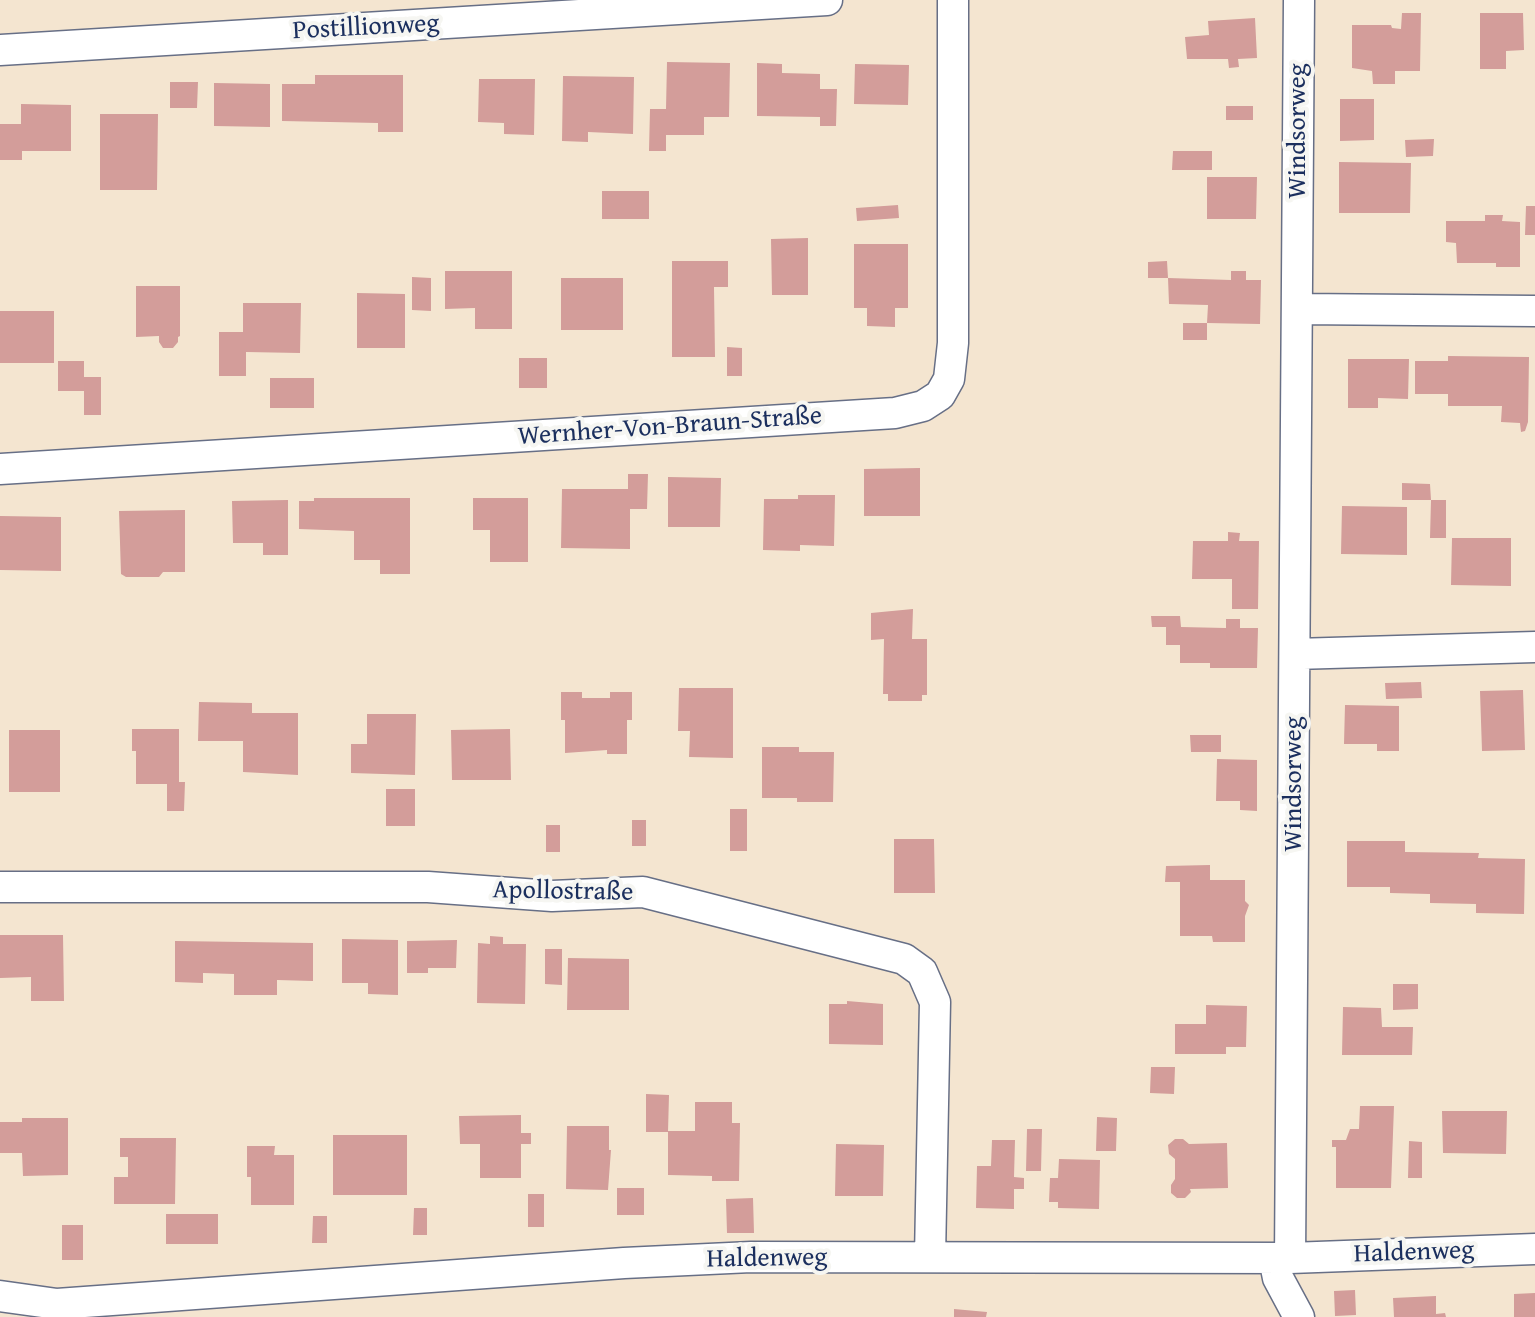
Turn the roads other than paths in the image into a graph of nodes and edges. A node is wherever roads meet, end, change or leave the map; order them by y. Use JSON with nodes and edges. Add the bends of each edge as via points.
{"nodes":[{"id":1,"x":827,"y":0,"type":"edge"},
{"id":2,"x":953,"y":0,"type":"edge"},
{"id":3,"x":1299,"y":0,"type":"edge"},
{"id":4,"x":0,"y":50,"type":"edge"},
{"id":5,"x":1298,"y":309,"type":"junction"},
{"id":6,"x":1535,"y":311,"type":"edge"},
{"id":7,"x":0,"y":469,"type":"edge"},
{"id":8,"x":1535,"y":647,"type":"edge"},
{"id":9,"x":1295,"y":654,"type":"junction"},
{"id":10,"x":0,"y":887,"type":"edge"},
{"id":11,"x":1535,"y":1249,"type":"edge"},
{"id":12,"x":930,"y":1257,"type":"junction"},
{"id":13,"x":1282,"y":1258,"type":"junction"},
{"id":14,"x":0,"y":1296,"type":"edge"},
{"id":15,"x":1299,"y":1317,"type":"edge"}],
"edges":[{"from":1,"to":4,"type":"street","name":"Postillionweg"},
{"from":2,"to":7,"type":"street","name":"Wernher-Von-Braun-Straße","via":[[953,343],[949,379],[940,395],[923,406],[895,413]]},
{"from":3,"to":5,"type":"street","name":"Windsorweg"},
{"from":5,"to":6,"type":"street"},
{"from":5,"to":9,"type":"street","name":"Windsorweg"},
{"from":8,"to":9,"type":"street"},
{"from":9,"to":13,"type":"street","name":"Windsorweg"},
{"from":10,"to":12,"type":"street","name":"Apollostraße","via":[[428,887],[552,896],[643,892],[904,959],[922,972],[935,1002]]},
{"from":11,"to":13,"type":"street","name":"Haldenweg"},
{"from":12,"to":13,"type":"street","name":"Haldenweg"},
{"from":12,"to":14,"type":"street","name":"Haldenweg","via":[[624,1263],[57,1304]]},
{"from":13,"to":15,"type":"street","name":"Windsorweg","via":[[1278,1278]]}]}
